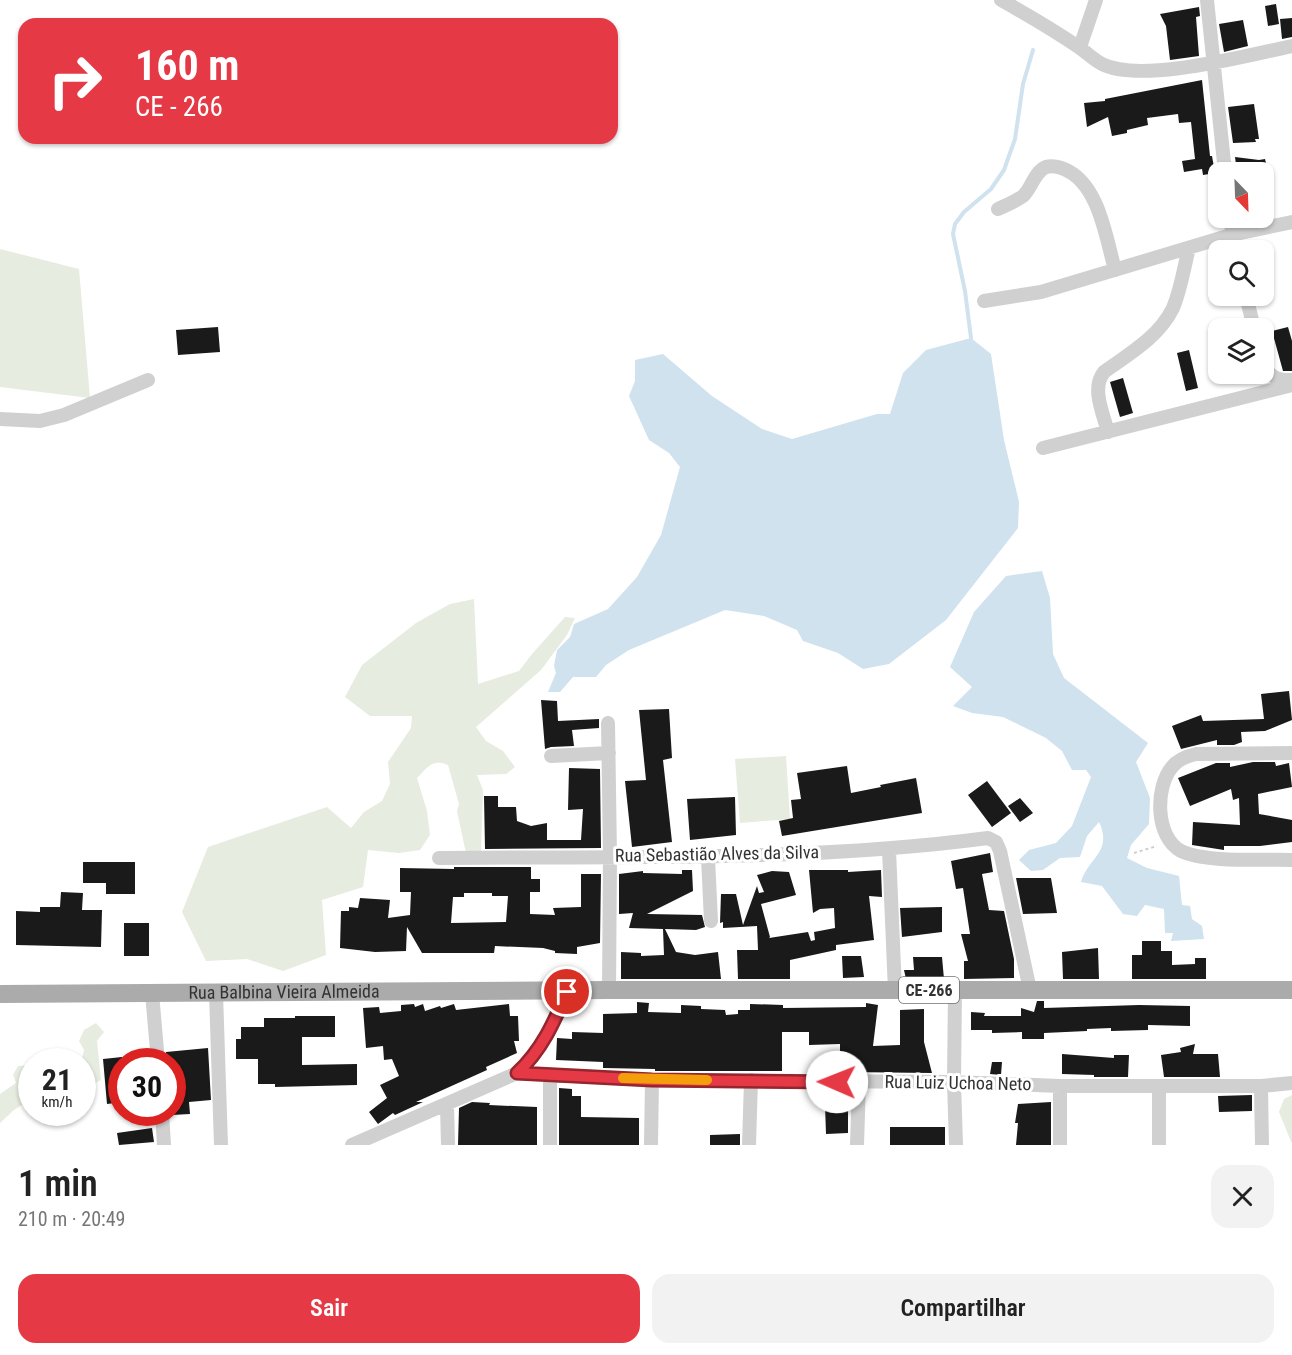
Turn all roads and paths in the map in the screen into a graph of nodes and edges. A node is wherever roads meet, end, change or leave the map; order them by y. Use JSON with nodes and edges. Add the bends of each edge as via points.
{"nodes":[{"id":1,"x":1001,"y":0,"type":"edge"},
{"id":2,"x":1096,"y":0,"type":"edge"},
{"id":3,"x":1207,"y":0,"type":"edge"},
{"id":4,"x":1292,"y":46,"type":"edge"},
{"id":5,"x":1080,"y":47,"type":"junction"},
{"id":6,"x":1213,"y":62,"type":"junction"},
{"id":7,"x":1224,"y":162,"type":"edge"},
{"id":8,"x":998,"y":209,"type":"dead end"},
{"id":9,"x":1292,"y":222,"type":"edge"},
{"id":10,"x":1231,"y":228,"type":"edge"},
{"id":11,"x":1231,"y":235,"type":"junction"},
{"id":12,"x":1232,"y":240,"type":"edge"},
{"id":13,"x":1189,"y":248,"type":"junction"},
{"id":14,"x":1115,"y":270,"type":"junction"},
{"id":15,"x":984,"y":301,"type":"dead end"},
{"id":16,"x":1274,"y":378,"type":"edge"},
{"id":17,"x":148,"y":380,"type":"dead end"},
{"id":18,"x":1292,"y":380,"type":"edge"},
{"id":19,"x":1292,"y":385,"type":"edge"},
{"id":20,"x":0,"y":420,"type":"edge"},
{"id":21,"x":1108,"y":432,"type":"junction"},
{"id":22,"x":1043,"y":448,"type":"dead end"},
{"id":23,"x":608,"y":723,"type":"dead end"},
{"id":24,"x":609,"y":753,"type":"junction"},
{"id":25,"x":1292,"y":753,"type":"edge"},
{"id":26,"x":552,"y":756,"type":"dead end"},
{"id":27,"x":1171,"y":842,"type":"junction"},
{"id":28,"x":889,"y":850,"type":"junction"},
{"id":29,"x":1134,"y":853,"type":"dead end"},
{"id":30,"x":610,"y":856,"type":"junction"},
{"id":31,"x":439,"y":858,"type":"dead end"},
{"id":32,"x":708,"y":858,"type":"junction"},
{"id":33,"x":1292,"y":860,"type":"edge"},
{"id":34,"x":711,"y":921,"type":"dead end"},
{"id":35,"x":609,"y":990,"type":"junction"},
{"id":36,"x":955,"y":990,"type":"junction"},
{"id":37,"x":1029,"y":990,"type":"junction"},
{"id":38,"x":1292,"y":990,"type":"edge"},
{"id":39,"x":896,"y":991,"type":"junction"},
{"id":40,"x":567,"y":992,"type":"junction"},
{"id":41,"x":152,"y":993,"type":"junction"},
{"id":42,"x":216,"y":993,"type":"junction"},
{"id":43,"x":0,"y":994,"type":"edge"},
{"id":44,"x":157,"y":1048,"type":"edge"},
{"id":45,"x":517,"y":1073,"type":"junction"},
{"id":46,"x":550,"y":1075,"type":"junction"},
{"id":47,"x":652,"y":1080,"type":"junction"},
{"id":48,"x":751,"y":1080,"type":"junction"},
{"id":49,"x":859,"y":1082,"type":"junction"},
{"id":50,"x":954,"y":1082,"type":"junction"},
{"id":51,"x":1292,"y":1083,"type":"edge"},
{"id":52,"x":1060,"y":1086,"type":"junction"},
{"id":53,"x":1261,"y":1086,"type":"junction"},
{"id":54,"x":1159,"y":1087,"type":"junction"},
{"id":55,"x":447,"y":1105,"type":"junction"},
{"id":56,"x":163,"y":1126,"type":"edge"},
{"id":57,"x":164,"y":1145,"type":"edge"},
{"id":58,"x":221,"y":1145,"type":"edge"},
{"id":59,"x":352,"y":1145,"type":"edge"},
{"id":60,"x":448,"y":1145,"type":"edge"},
{"id":61,"x":550,"y":1145,"type":"edge"},
{"id":62,"x":651,"y":1145,"type":"edge"},
{"id":63,"x":749,"y":1145,"type":"edge"},
{"id":64,"x":856,"y":1145,"type":"edge"},
{"id":65,"x":956,"y":1145,"type":"edge"},
{"id":66,"x":1060,"y":1145,"type":"edge"},
{"id":67,"x":1159,"y":1145,"type":"edge"},
{"id":68,"x":1262,"y":1145,"type":"edge"}],
"edges":[{"from":1,"to":5,"type":"street"},
{"from":2,"to":5,"type":"street"},
{"from":3,"to":6,"type":"street"},
{"from":4,"to":6,"type":"street"},
{"from":5,"to":6,"type":"street","via":[[1103,64],[1129,72]]},
{"from":6,"to":7,"type":"street"},
{"from":8,"to":14,"type":"street","via":[[1023,195],[1044,168],[1069,171],[1093,197]]},
{"from":9,"to":11,"type":"street"},
{"from":10,"to":11,"type":"street"},
{"from":11,"to":12,"type":"street"},
{"from":11,"to":13,"type":"street"},
{"from":13,"to":14,"type":"street"},
{"from":13,"to":21,"type":"street","via":[[1176,300],[1167,318],[1148,339],[1099,378],[1098,394]]},
{"from":14,"to":15,"type":"street","via":[[1041,292]]},
{"from":16,"to":18,"type":"street"},
{"from":17,"to":20,"type":"street","via":[[64,415],[40,421]]},
{"from":19,"to":21,"type":"street"},
{"from":21,"to":22,"type":"street"},
{"from":23,"to":24,"type":"street"},
{"from":24,"to":26,"type":"street"},
{"from":24,"to":30,"type":"street"},
{"from":25,"to":27,"type":"street","via":[[1196,754],[1178,760],[1163,786],[1161,806],[1162,822]]},
{"from":27,"to":29,"type":"path"},
{"from":27,"to":33,"type":"street","via":[[1184,852],[1209,858]]},
{"from":28,"to":32,"type":"street","name":"Rua Sebastião Alves da Silva"},
{"from":28,"to":37,"type":"street","name":"Rua Sebastião Alves da Silva","via":[[994,840],[1003,861]]},
{"from":28,"to":39,"type":"street"},
{"from":30,"to":31,"type":"street","name":"Rua Sebastião Alves da Silva"},
{"from":30,"to":32,"type":"street","name":"Rua Sebastião Alves da Silva"},
{"from":30,"to":35,"type":"street"},
{"from":32,"to":34,"type":"street"},
{"from":35,"to":39,"type":"main road","number":"CE-266"},
{"from":35,"to":40,"type":"main road","number":"CE-266"},
{"from":36,"to":37,"type":"main road","number":"CE-266"},
{"from":36,"to":39,"type":"main road","number":"CE-266"},
{"from":36,"to":50,"type":"street"},
{"from":37,"to":38,"type":"main road","number":"CE-266"},
{"from":40,"to":42,"type":"main road","name":"Rua Balbina Vieira Almeida"},
{"from":40,"to":45,"type":"street","via":[[541,1046]]},
{"from":41,"to":42,"type":"main road","name":"Rua Balbina Vieira Almeida"},
{"from":41,"to":43,"type":"main road","name":"Rua Balbina Vieira Almeida"},
{"from":41,"to":44,"type":"street"},
{"from":42,"to":58,"type":"street"},
{"from":45,"to":46,"type":"street","name":"Rua Luiz Uchoa Neto"},
{"from":45,"to":55,"type":"street"},
{"from":46,"to":47,"type":"street","name":"Rua Luiz Uchoa Neto"},
{"from":46,"to":61,"type":"street"},
{"from":47,"to":48,"type":"street","name":"Rua Luiz Uchoa Neto"},
{"from":47,"to":62,"type":"street"},
{"from":48,"to":49,"type":"street","name":"Rua Luiz Uchoa Neto"},
{"from":48,"to":63,"type":"street"},
{"from":49,"to":50,"type":"street","name":"Rua Luiz Uchoa Neto"},
{"from":49,"to":64,"type":"street"},
{"from":50,"to":52,"type":"street","name":"Rua Luiz Uchoa Neto"},
{"from":50,"to":65,"type":"street"},
{"from":51,"to":53,"type":"street","name":"Rua Luiz Uchoa Neto"},
{"from":52,"to":54,"type":"street","name":"Rua Luiz Uchoa Neto"},
{"from":52,"to":66,"type":"street"},
{"from":53,"to":54,"type":"street","name":"Rua Luiz Uchoa Neto"},
{"from":53,"to":68,"type":"street"},
{"from":54,"to":67,"type":"street"},
{"from":55,"to":59,"type":"street"},
{"from":55,"to":60,"type":"street"},
{"from":56,"to":57,"type":"street"}]}
